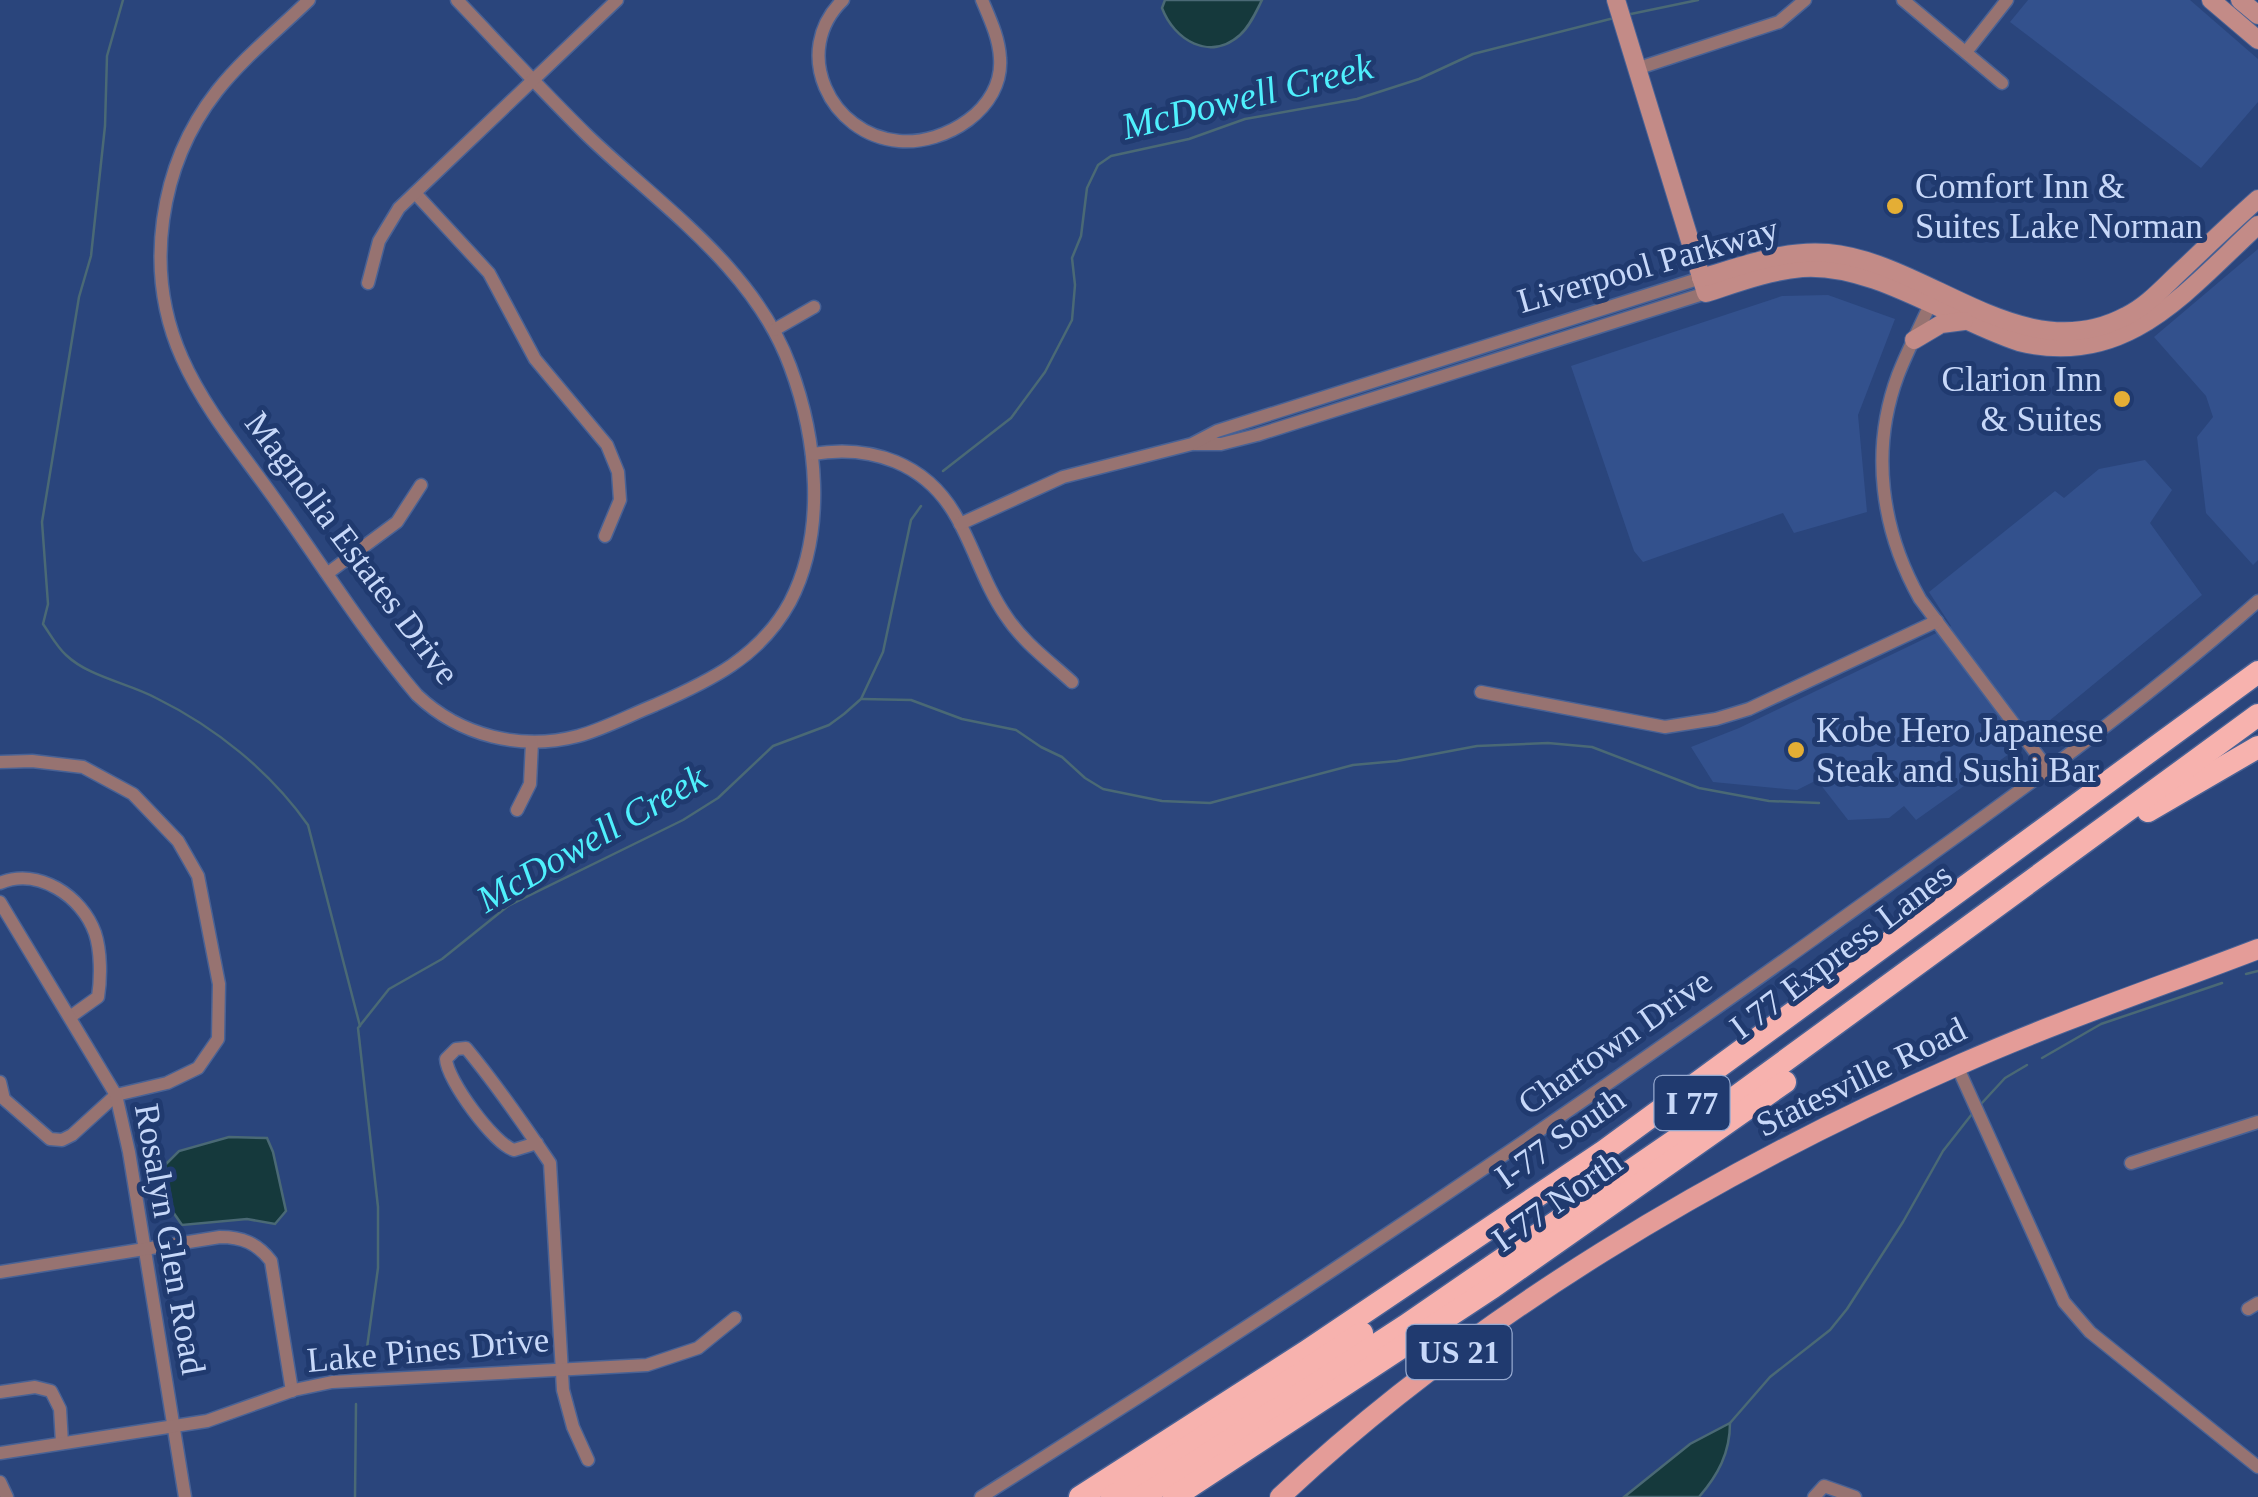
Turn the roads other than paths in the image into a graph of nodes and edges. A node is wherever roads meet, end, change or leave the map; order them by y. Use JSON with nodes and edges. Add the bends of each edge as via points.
{"nodes":[{"id":1,"x":309,"y":0,"type":"edge"},
{"id":2,"x":456,"y":0,"type":"edge"},
{"id":3,"x":616,"y":0,"type":"edge"},
{"id":4,"x":843,"y":0,"type":"edge"},
{"id":5,"x":982,"y":0,"type":"edge"},
{"id":6,"x":1616,"y":0,"type":"edge"},
{"id":7,"x":1806,"y":0,"type":"edge"},
{"id":8,"x":1902,"y":0,"type":"edge"},
{"id":9,"x":2007,"y":0,"type":"edge"},
{"id":10,"x":2211,"y":0,"type":"edge"},
{"id":11,"x":2240,"y":0,"type":"edge"},
{"id":12,"x":2258,"y":15,"type":"edge"},
{"id":13,"x":2258,"y":40,"type":"edge"},
{"id":14,"x":1966,"y":52,"type":"junction"},
{"id":15,"x":1636,"y":68,"type":"junction"},
{"id":16,"x":533,"y":80,"type":"junction"},
{"id":17,"x":2002,"y":83,"type":"dead end"},
{"id":18,"x":415,"y":193,"type":"junction"},
{"id":19,"x":2258,"y":199,"type":"edge"},
{"id":20,"x":2258,"y":225,"type":"edge"},
{"id":21,"x":368,"y":282,"type":"dead end"},
{"id":22,"x":1704,"y":286,"type":"junction"},
{"id":23,"x":1933,"y":298,"type":"junction"},
{"id":24,"x":814,"y":307,"type":"dead end"},
{"id":25,"x":1965,"y":321,"type":"junction"},
{"id":26,"x":774,"y":330,"type":"junction"},
{"id":27,"x":1914,"y":340,"type":"junction"},
{"id":28,"x":812,"y":454,"type":"junction"},
{"id":29,"x":421,"y":485,"type":"dead end"},
{"id":30,"x":960,"y":524,"type":"junction"},
{"id":31,"x":605,"y":536,"type":"dead end"},
{"id":32,"x":328,"y":573,"type":"junction"},
{"id":33,"x":2258,"y":601,"type":"edge"},
{"id":34,"x":1937,"y":622,"type":"junction"},
{"id":35,"x":2258,"y":672,"type":"edge"},
{"id":36,"x":1072,"y":682,"type":"dead end"},
{"id":37,"x":2258,"y":689,"type":"edge"},
{"id":38,"x":1482,"y":692,"type":"dead end"},
{"id":39,"x":2258,"y":716,"type":"edge"},
{"id":40,"x":2258,"y":732,"type":"edge"},
{"id":41,"x":532,"y":742,"type":"junction"},
{"id":42,"x":2258,"y":747,"type":"edge"},
{"id":43,"x":0,"y":762,"type":"edge"},
{"id":44,"x":2048,"y":769,"type":"junction"},
{"id":45,"x":517,"y":810,"type":"dead end"},
{"id":46,"x":2148,"y":811,"type":"junction"},
{"id":47,"x":0,"y":883,"type":"edge"},
{"id":48,"x":0,"y":902,"type":"edge"},
{"id":49,"x":2258,"y":949,"type":"edge"},
{"id":50,"x":70,"y":1017,"type":"junction"},
{"id":51,"x":1957,"y":1066,"type":"junction"},
{"id":52,"x":0,"y":1082,"type":"edge"},
{"id":53,"x":116,"y":1095,"type":"junction"},
{"id":54,"x":2,"y":1100,"type":"edge"},
{"id":55,"x":2258,"y":1122,"type":"edge"},
{"id":56,"x":537,"y":1143,"type":"junction"},
{"id":57,"x":2132,"y":1163,"type":"dead end"},
{"id":58,"x":144,"y":1247,"type":"junction"},
{"id":59,"x":0,"y":1272,"type":"edge"},
{"id":60,"x":736,"y":1318,"type":"dead end"},
{"id":61,"x":560,"y":1370,"type":"junction"},
{"id":62,"x":292,"y":1391,"type":"junction"},
{"id":63,"x":0,"y":1392,"type":"edge"},
{"id":64,"x":172,"y":1426,"type":"junction"},
{"id":65,"x":62,"y":1443,"type":"junction"},
{"id":66,"x":0,"y":1454,"type":"edge"},
{"id":67,"x":588,"y":1460,"type":"dead end"},
{"id":68,"x":1230,"y":1461,"type":"junction"},
{"id":69,"x":2258,"y":1467,"type":"edge"},
{"id":70,"x":0,"y":1482,"type":"edge"},
{"id":71,"x":6,"y":1497,"type":"edge"},
{"id":72,"x":185,"y":1497,"type":"edge"},
{"id":73,"x":981,"y":1497,"type":"edge"},
{"id":74,"x":1080,"y":1497,"type":"edge"},
{"id":75,"x":1112,"y":1497,"type":"edge"},
{"id":76,"x":1142,"y":1497,"type":"edge"},
{"id":77,"x":1152,"y":1497,"type":"edge"},
{"id":78,"x":1174,"y":1497,"type":"edge"},
{"id":79,"x":1280,"y":1497,"type":"edge"},
{"id":80,"x":1814,"y":1497,"type":"edge"},
{"id":81,"x":1855,"y":1497,"type":"edge"}],
"edges":[{"from":1,"to":32,"type":"street","name":"Magnolia Estates Drive","via":[[228,78],[197,120],[167,195],[161,270],[171,328],[194,383]]},
{"from":2,"to":16,"type":"street","name":"Magnolia Estates Drive"},
{"from":3,"to":16,"type":"street"},
{"from":4,"to":5,"type":"street","via":[[820,34],[819,72],[833,101],[859,127],[902,142],[966,122],[992,94],[1000,56]]},
{"from":6,"to":15,"type":"street"},
{"from":7,"to":15,"type":"street","via":[[1779,22]]},
{"from":8,"to":14,"type":"street"},
{"from":9,"to":14,"type":"street"},
{"from":10,"to":13,"type":"street"},
{"from":11,"to":12,"type":"street"},
{"from":14,"to":17,"type":"street"},
{"from":15,"to":22,"type":"street"},
{"from":16,"to":18,"type":"street"},
{"from":16,"to":26,"type":"street","name":"Magnolia Estates Drive","via":[[724,262]]},
{"from":18,"to":21,"type":"street","via":[[378,242]]},
{"from":18,"to":31,"type":"street","via":[[489,273],[535,359],[607,444],[620,500]]},
{"from":19,"to":23,"type":"street","name":"Liverpool Parkway","via":[[2143,305],[2113,322],[2076,330],[2032,328]]},
{"from":20,"to":25,"type":"street","name":"Liverpool Parkway","via":[[2164,311],[2119,338],[2037,346]]},
{"from":22,"to":23,"type":"street","name":"Liverpool Parkway","via":[[1825,268]]},
{"from":22,"to":30,"type":"street","name":"Liverpool Parkway","via":[[1257,435],[1084,469]]},
{"from":23,"to":25,"type":"street","name":"Liverpool Parkway"},
{"from":23,"to":27,"type":"street"},
{"from":24,"to":26,"type":"street"},
{"from":25,"to":27,"type":"street","via":[[1940,324]]},
{"from":26,"to":28,"type":"street","name":"Magnolia Estates Drive","via":[[799,392]]},
{"from":27,"to":34,"type":"street","via":[[1888,407],[1882,486],[1895,544]]},
{"from":28,"to":30,"type":"street","via":[[852,450],[902,463],[932,484]]},
{"from":28,"to":41,"type":"street","name":"Magnolia Estates Drive","via":[[813,508],[800,576],[755,649],[698,686],[591,732]]},
{"from":29,"to":32,"type":"street","via":[[397,522]]},
{"from":30,"to":36,"type":"street","via":[[1005,615]]},
{"from":32,"to":41,"type":"street","name":"Magnolia Estates Drive","via":[[425,703],[466,729]]},
{"from":33,"to":44,"type":"street","name":"Chartown Drive"},
{"from":34,"to":38,"type":"street","via":[[1716,720],[1665,726]]},
{"from":34,"to":44,"type":"street"},
{"from":35,"to":74,"type":"highway","name":"I-77 South","number":"I 77","via":[[1604,1151]]},
{"from":37,"to":75,"type":"highway","name":"I 77 Express Lanes","number":"I 77","via":[[1611,1162]]},
{"from":39,"to":76,"type":"highway","name":"I 77 Express Lanes","number":"I 77","via":[[1669,1145]]},
{"from":40,"to":46,"type":"highway","name":"I-77 North","number":"I 77"},
{"from":41,"to":45,"type":"street","via":[[530,784]]},
{"from":42,"to":46,"type":"highway"},
{"from":43,"to":53,"type":"street","via":[[83,767],[133,794],[178,842],[198,876],[219,984],[218,1038],[198,1068]]},
{"from":44,"to":73,"type":"street","name":"Chartown Drive","via":[[1465,1184]]},
{"from":46,"to":68,"type":"highway","name":"I-77 North","number":"I 77","via":[[1679,1159]]},
{"from":47,"to":50,"type":"street","via":[[18,877],[51,883],[79,905],[96,934],[98,996]]},
{"from":48,"to":50,"type":"street","name":"Rosalyn Glen Road"},
{"from":49,"to":51,"type":"main road","name":"Statesville Road","number":"US 21"},
{"from":50,"to":53,"type":"street","name":"Rosalyn Glen Road"},
{"from":51,"to":69,"type":"street","via":[[2064,1302],[2090,1332]]},
{"from":51,"to":79,"type":"main road","name":"Statesville Road","number":"US 21","via":[[1756,1164],[1578,1269],[1434,1370]]},
{"from":52,"to":54,"type":"street"},
{"from":53,"to":54,"type":"street","via":[[62,1140],[50,1139]]},
{"from":53,"to":58,"type":"street","name":"Rosalyn Glen Road"},
{"from":55,"to":57,"type":"street"},
{"from":56,"to":56,"type":"street","via":[[466,1048],[450,1053],[450,1076],[504,1147]]},
{"from":56,"to":61,"type":"street","via":[[550,1163],[553,1185]]},
{"from":58,"to":59,"type":"street"},
{"from":58,"to":62,"type":"street","via":[[236,1237],[266,1255]]},
{"from":58,"to":64,"type":"street","name":"Rosalyn Glen Road"},
{"from":60,"to":61,"type":"street","name":"Lake Pines Drive","via":[[675,1358]]},
{"from":61,"to":62,"type":"street","name":"Lake Pines Drive","via":[[332,1382]]},
{"from":61,"to":67,"type":"street"},
{"from":62,"to":64,"type":"street","name":"Lake Pines Drive"},
{"from":63,"to":65,"type":"street","via":[[52,1391]]},
{"from":64,"to":65,"type":"street","name":"Lake Pines Drive"},
{"from":64,"to":72,"type":"street","name":"Rosalyn Glen Road"},
{"from":65,"to":66,"type":"street","name":"Lake Pines Drive"},
{"from":68,"to":77,"type":"highway"},
{"from":68,"to":78,"type":"highway","name":"I-77 North","number":"I 77"},
{"from":70,"to":71,"type":"street"},
{"from":80,"to":81,"type":"street","via":[[1824,1486]]}]}
